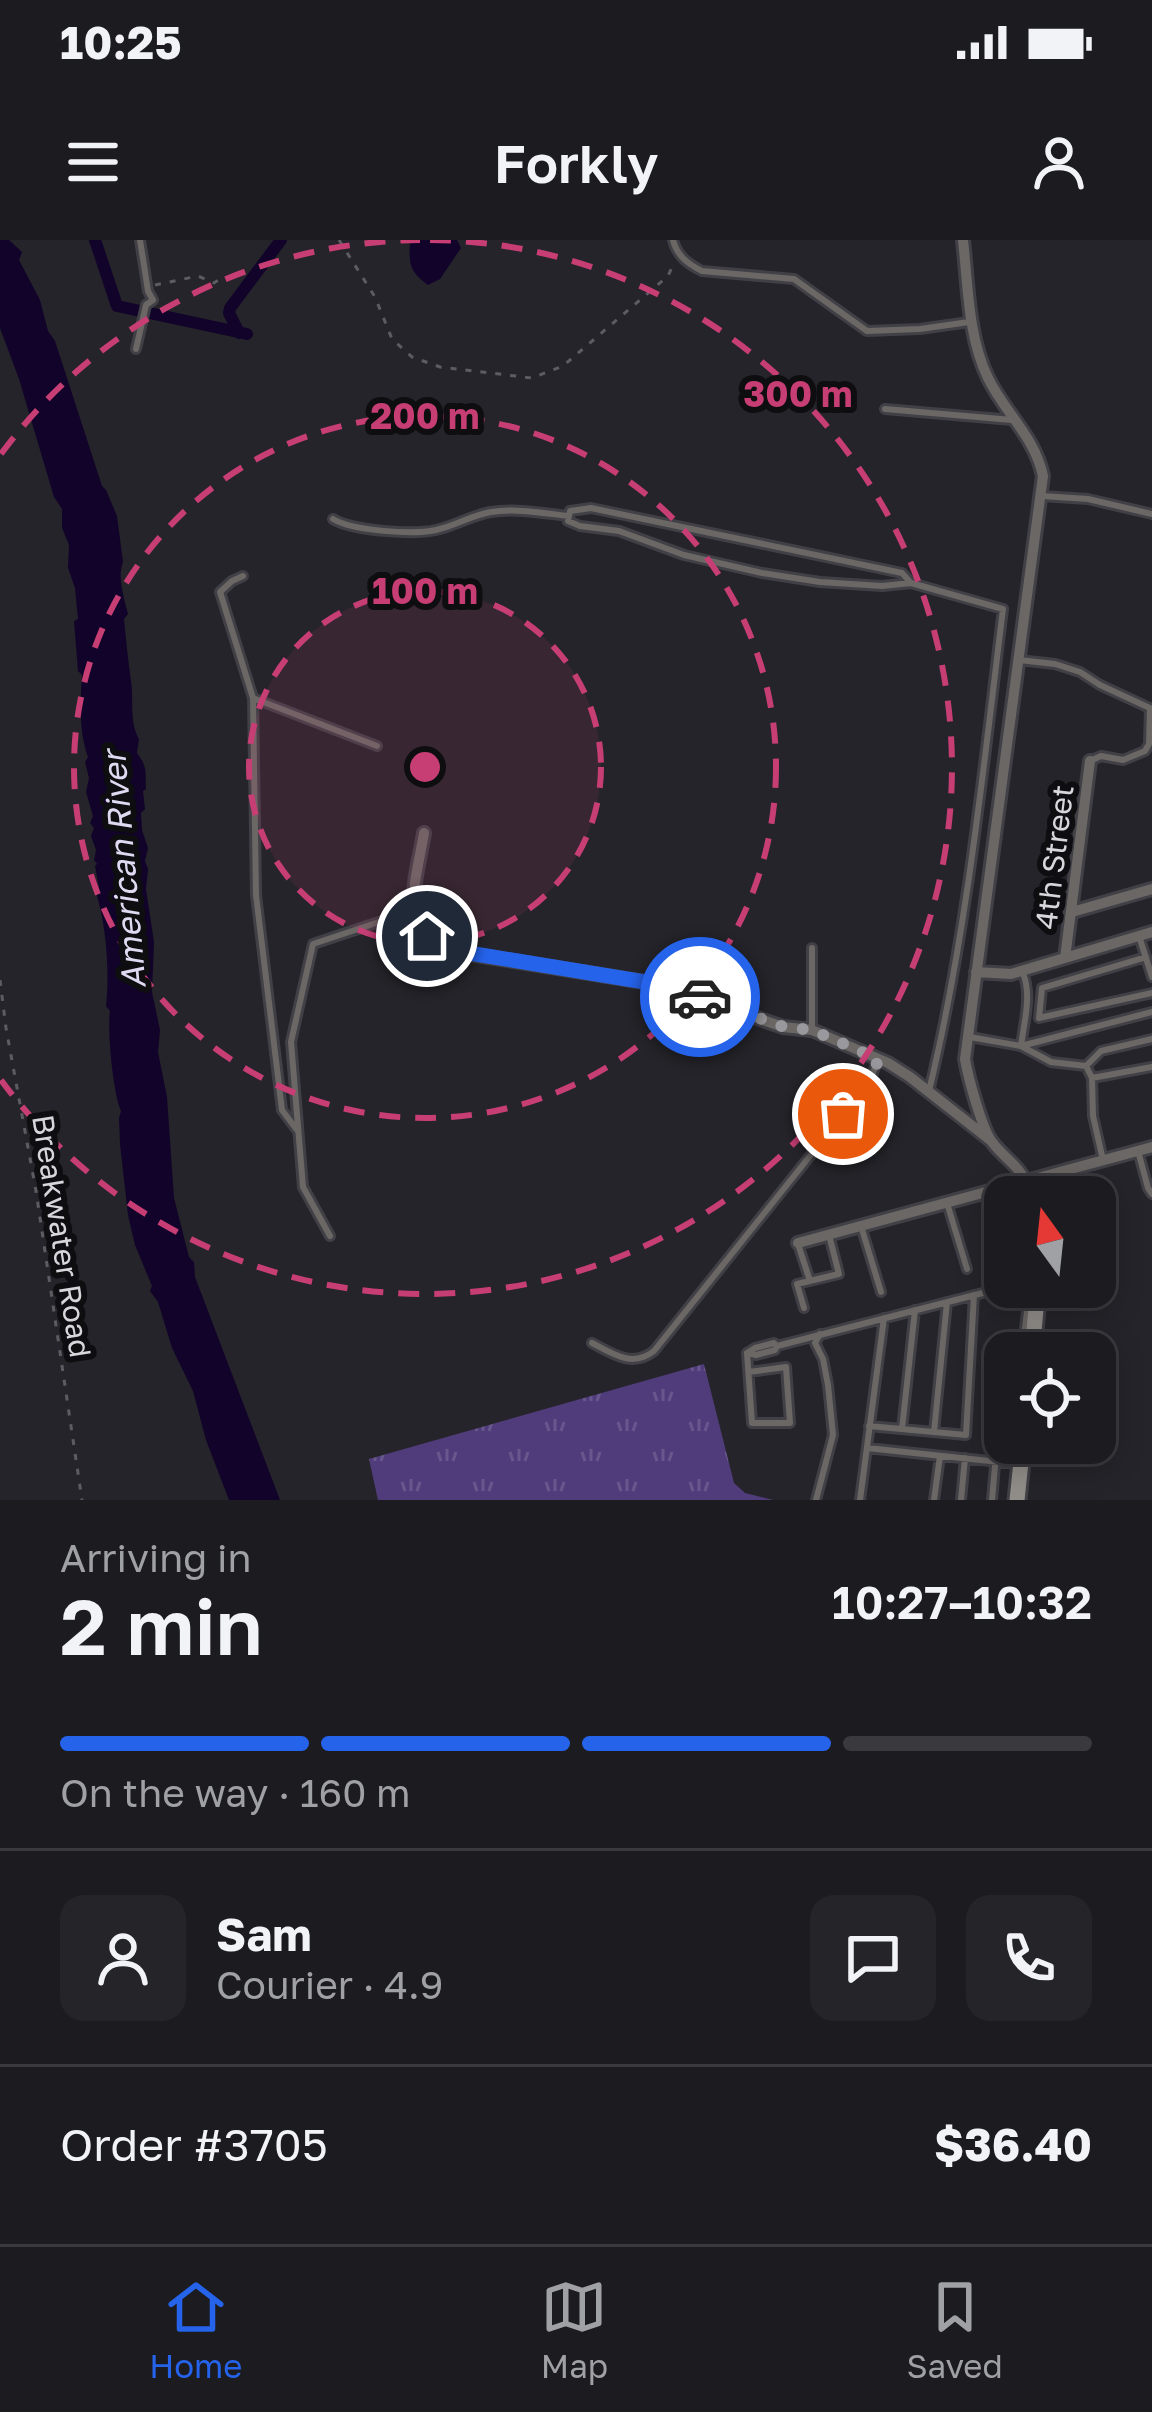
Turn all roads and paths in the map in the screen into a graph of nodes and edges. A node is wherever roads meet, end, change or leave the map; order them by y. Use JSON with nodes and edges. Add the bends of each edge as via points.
{"nodes":[{"id":1,"x":140,"y":240,"type":"edge"},
{"id":2,"x":339,"y":240,"type":"edge"},
{"id":3,"x":673,"y":240,"type":"edge"},
{"id":4,"x":963,"y":240,"type":"edge"},
{"id":5,"x":678,"y":251,"type":"junction"},
{"id":6,"x":224,"y":276,"type":"dead end"},
{"id":7,"x":147,"y":286,"type":"junction"},
{"id":8,"x":973,"y":321,"type":"junction"},
{"id":9,"x":136,"y":349,"type":"dead end"},
{"id":10,"x":885,"y":409,"type":"dead end"},
{"id":11,"x":1016,"y":421,"type":"junction"},
{"id":12,"x":1042,"y":496,"type":"junction"},
{"id":13,"x":1152,"y":514,"type":"edge"},
{"id":14,"x":568,"y":516,"type":"junction"},
{"id":15,"x":333,"y":519,"type":"dead end"},
{"id":16,"x":243,"y":577,"type":"dead end"},
{"id":17,"x":911,"y":583,"type":"junction"},
{"id":18,"x":1019,"y":660,"type":"junction"},
{"id":19,"x":253,"y":698,"type":"junction"},
{"id":20,"x":1151,"y":709,"type":"edge"},
{"id":21,"x":377,"y":746,"type":"dead end"},
{"id":22,"x":1090,"y":761,"type":"joint"},
{"id":23,"x":424,"y":833,"type":"dead end"},
{"id":24,"x":1152,"y":889,"type":"edge"},
{"id":25,"x":415,"y":910,"type":"junction"},
{"id":26,"x":1072,"y":913,"type":"junction"},
{"id":27,"x":1146,"y":934,"type":"edge"},
{"id":28,"x":812,"y":948,"type":"dead end"},
{"id":29,"x":1146,"y":957,"type":"junction"},
{"id":30,"x":1065,"y":958,"type":"junction"},
{"id":31,"x":1022,"y":971,"type":"junction"},
{"id":32,"x":976,"y":973,"type":"junction"},
{"id":33,"x":1152,"y":977,"type":"edge"},
{"id":34,"x":0,"y":980,"type":"edge"},
{"id":35,"x":1152,"y":993,"type":"edge"},
{"id":36,"x":1152,"y":1012,"type":"edge"},
{"id":37,"x":6,"y":1028,"type":"junction"},
{"id":38,"x":812,"y":1030,"type":"junction"},
{"id":39,"x":967,"y":1037,"type":"junction"},
{"id":40,"x":1152,"y":1039,"type":"edge"},
{"id":41,"x":0,"y":1042,"type":"edge"},
{"id":42,"x":1022,"y":1046,"type":"junction"},
{"id":43,"x":878,"y":1059,"type":"junction"},
{"id":44,"x":1086,"y":1066,"type":"junction"},
{"id":45,"x":1152,"y":1067,"type":"edge"},
{"id":46,"x":1093,"y":1078,"type":"junction"},
{"id":47,"x":929,"y":1091,"type":"junction"},
{"id":48,"x":297,"y":1130,"type":"junction"},
{"id":49,"x":992,"y":1142,"type":"junction"},
{"id":50,"x":1152,"y":1147,"type":"edge"},
{"id":51,"x":1138,"y":1151,"type":"junction"},
{"id":52,"x":1103,"y":1160,"type":"junction"},
{"id":53,"x":1023,"y":1176,"type":"edge"},
{"id":54,"x":1045,"y":1176,"type":"edge"},
{"id":55,"x":984,"y":1193,"type":"edge"},
{"id":56,"x":1152,"y":1194,"type":"edge"},
{"id":57,"x":946,"y":1203,"type":"junction"},
{"id":58,"x":861,"y":1226,"type":"junction"},
{"id":59,"x":829,"y":1235,"type":"junction"},
{"id":60,"x":330,"y":1236,"type":"dead end"},
{"id":61,"x":798,"y":1243,"type":"joint"},
{"id":62,"x":967,"y":1269,"type":"dead end"},
{"id":63,"x":809,"y":1281,"type":"junction"},
{"id":64,"x":881,"y":1292,"type":"dead end"},
{"id":65,"x":984,"y":1292,"type":"edge"},
{"id":66,"x":974,"y":1295,"type":"junction"},
{"id":67,"x":947,"y":1302,"type":"junction"},
{"id":68,"x":804,"y":1308,"type":"dead end"},
{"id":69,"x":915,"y":1310,"type":"junction"},
{"id":70,"x":884,"y":1318,"type":"junction"},
{"id":71,"x":820,"y":1334,"type":"junction"},
{"id":72,"x":592,"y":1343,"type":"dead end"},
{"id":73,"x":748,"y":1372,"type":"junction"},
{"id":74,"x":869,"y":1426,"type":"junction"},
{"id":75,"x":902,"y":1429,"type":"junction"},
{"id":76,"x":934,"y":1432,"type":"junction"},
{"id":77,"x":866,"y":1448,"type":"junction"},
{"id":78,"x":940,"y":1455,"type":"junction"},
{"id":79,"x":965,"y":1458,"type":"junction"},
{"id":80,"x":984,"y":1460,"type":"edge"},
{"id":81,"x":995,"y":1464,"type":"edge"},
{"id":82,"x":1021,"y":1464,"type":"edge"},
{"id":83,"x":82,"y":1500,"type":"edge"},
{"id":84,"x":816,"y":1500,"type":"edge"},
{"id":85,"x":860,"y":1500,"type":"edge"},
{"id":86,"x":934,"y":1500,"type":"edge"},
{"id":87,"x":961,"y":1500,"type":"edge"},
{"id":88,"x":992,"y":1500,"type":"edge"},
{"id":89,"x":1017,"y":1500,"type":"edge"}],
"edges":[{"from":1,"to":7,"type":"lane"},
{"from":2,"to":5,"type":"path","via":[[392,339],[412,358],[532,378],[563,366],[668,276]]},
{"from":3,"to":5,"type":"lane"},
{"from":4,"to":8,"type":"street"},
{"from":5,"to":8,"type":"lane","via":[[702,271],[794,278],[866,331]]},
{"from":6,"to":7,"type":"path"},
{"from":7,"to":9,"type":"lane","via":[[153,300]]},
{"from":8,"to":11,"type":"street","via":[[986,376]]},
{"from":10,"to":11,"type":"lane"},
{"from":11,"to":12,"type":"street","via":[[1039,458]]},
{"from":12,"to":13,"type":"lane"},
{"from":12,"to":18,"type":"street"},
{"from":14,"to":15,"type":"lane","via":[[489,512],[413,532]]},
{"from":14,"to":17,"type":"lane","via":[[580,526],[762,573]]},
{"from":14,"to":17,"type":"lane","via":[[591,508],[689,527],[902,573]]},
{"from":16,"to":19,"type":"lane","via":[[220,592]]},
{"from":17,"to":47,"type":"lane","via":[[1003,609],[948,1013]]},
{"from":18,"to":20,"type":"lane","via":[[1080,672]]},
{"from":18,"to":32,"type":"street"},
{"from":19,"to":21,"type":"lane"},
{"from":19,"to":48,"type":"lane","via":[[256,895],[282,1110]]},
{"from":20,"to":22,"type":"lane","via":[[1145,751]]},
{"from":22,"to":26,"type":"street","name":"4th Street"},
{"from":23,"to":25,"type":"street"},
{"from":24,"to":26,"type":"street"},
{"from":25,"to":38,"type":"street","via":[[427,936],[451,950],[663,985]]},
{"from":25,"to":48,"type":"lane","via":[[313,944],[291,1042]]},
{"from":26,"to":30,"type":"street","name":"4th Street"},
{"from":27,"to":29,"type":"lane"},
{"from":27,"to":30,"type":"street"},
{"from":28,"to":38,"type":"lane"},
{"from":29,"to":33,"type":"lane"},
{"from":29,"to":35,"type":"lane","via":[[1042,988],[1039,1018]]},
{"from":30,"to":31,"type":"street"},
{"from":31,"to":32,"type":"street"},
{"from":31,"to":42,"type":"lane"},
{"from":32,"to":39,"type":"street"},
{"from":34,"to":37,"type":"path","name":"Breakwater Road"},
{"from":36,"to":42,"type":"lane"},
{"from":37,"to":41,"type":"path"},
{"from":37,"to":83,"type":"path","name":"Breakwater Road"},
{"from":38,"to":43,"type":"street"},
{"from":39,"to":42,"type":"lane"},
{"from":39,"to":49,"type":"street","via":[[968,1076]]},
{"from":40,"to":44,"type":"lane","via":[[1101,1051]]},
{"from":42,"to":44,"type":"lane","via":[[1051,1063]]},
{"from":43,"to":47,"type":"street"},
{"from":43,"to":72,"type":"lane","via":[[870,1081],[654,1351],[626,1359]]},
{"from":44,"to":46,"type":"lane"},
{"from":45,"to":46,"type":"lane"},
{"from":46,"to":52,"type":"lane"},
{"from":47,"to":49,"type":"street"},
{"from":48,"to":60,"type":"lane","via":[[303,1187]]},
{"from":49,"to":53,"type":"street"},
{"from":50,"to":51,"type":"street"},
{"from":51,"to":52,"type":"street"},
{"from":51,"to":56,"type":"lane"},
{"from":52,"to":54,"type":"street"},
{"from":55,"to":57,"type":"street"},
{"from":57,"to":58,"type":"street"},
{"from":57,"to":62,"type":"lane"},
{"from":58,"to":59,"type":"street"},
{"from":58,"to":64,"type":"lane"},
{"from":59,"to":61,"type":"street"},
{"from":59,"to":63,"type":"lane","via":[[839,1274]]},
{"from":61,"to":63,"type":"lane"},
{"from":63,"to":68,"type":"lane","via":[[797,1284]]},
{"from":65,"to":66,"type":"lane"},
{"from":66,"to":67,"type":"lane"},
{"from":66,"to":76,"type":"lane","via":[[966,1435]]},
{"from":67,"to":69,"type":"lane"},
{"from":67,"to":76,"type":"lane"},
{"from":69,"to":70,"type":"lane"},
{"from":69,"to":75,"type":"lane"},
{"from":70,"to":71,"type":"lane"},
{"from":70,"to":74,"type":"lane"},
{"from":71,"to":73,"type":"lane","via":[[747,1353]]},
{"from":71,"to":84,"type":"lane","via":[[815,1343],[833,1435]]},
{"from":73,"to":73,"type":"lane","via":[[752,1423],[790,1423],[786,1367]]},
{"from":74,"to":75,"type":"lane"},
{"from":74,"to":77,"type":"lane"},
{"from":75,"to":76,"type":"lane"},
{"from":77,"to":78,"type":"lane"},
{"from":77,"to":85,"type":"lane"},
{"from":78,"to":79,"type":"lane"},
{"from":78,"to":86,"type":"lane"},
{"from":79,"to":80,"type":"lane"},
{"from":79,"to":87,"type":"lane"},
{"from":81,"to":88,"type":"lane"},
{"from":82,"to":89,"type":"street"}]}
